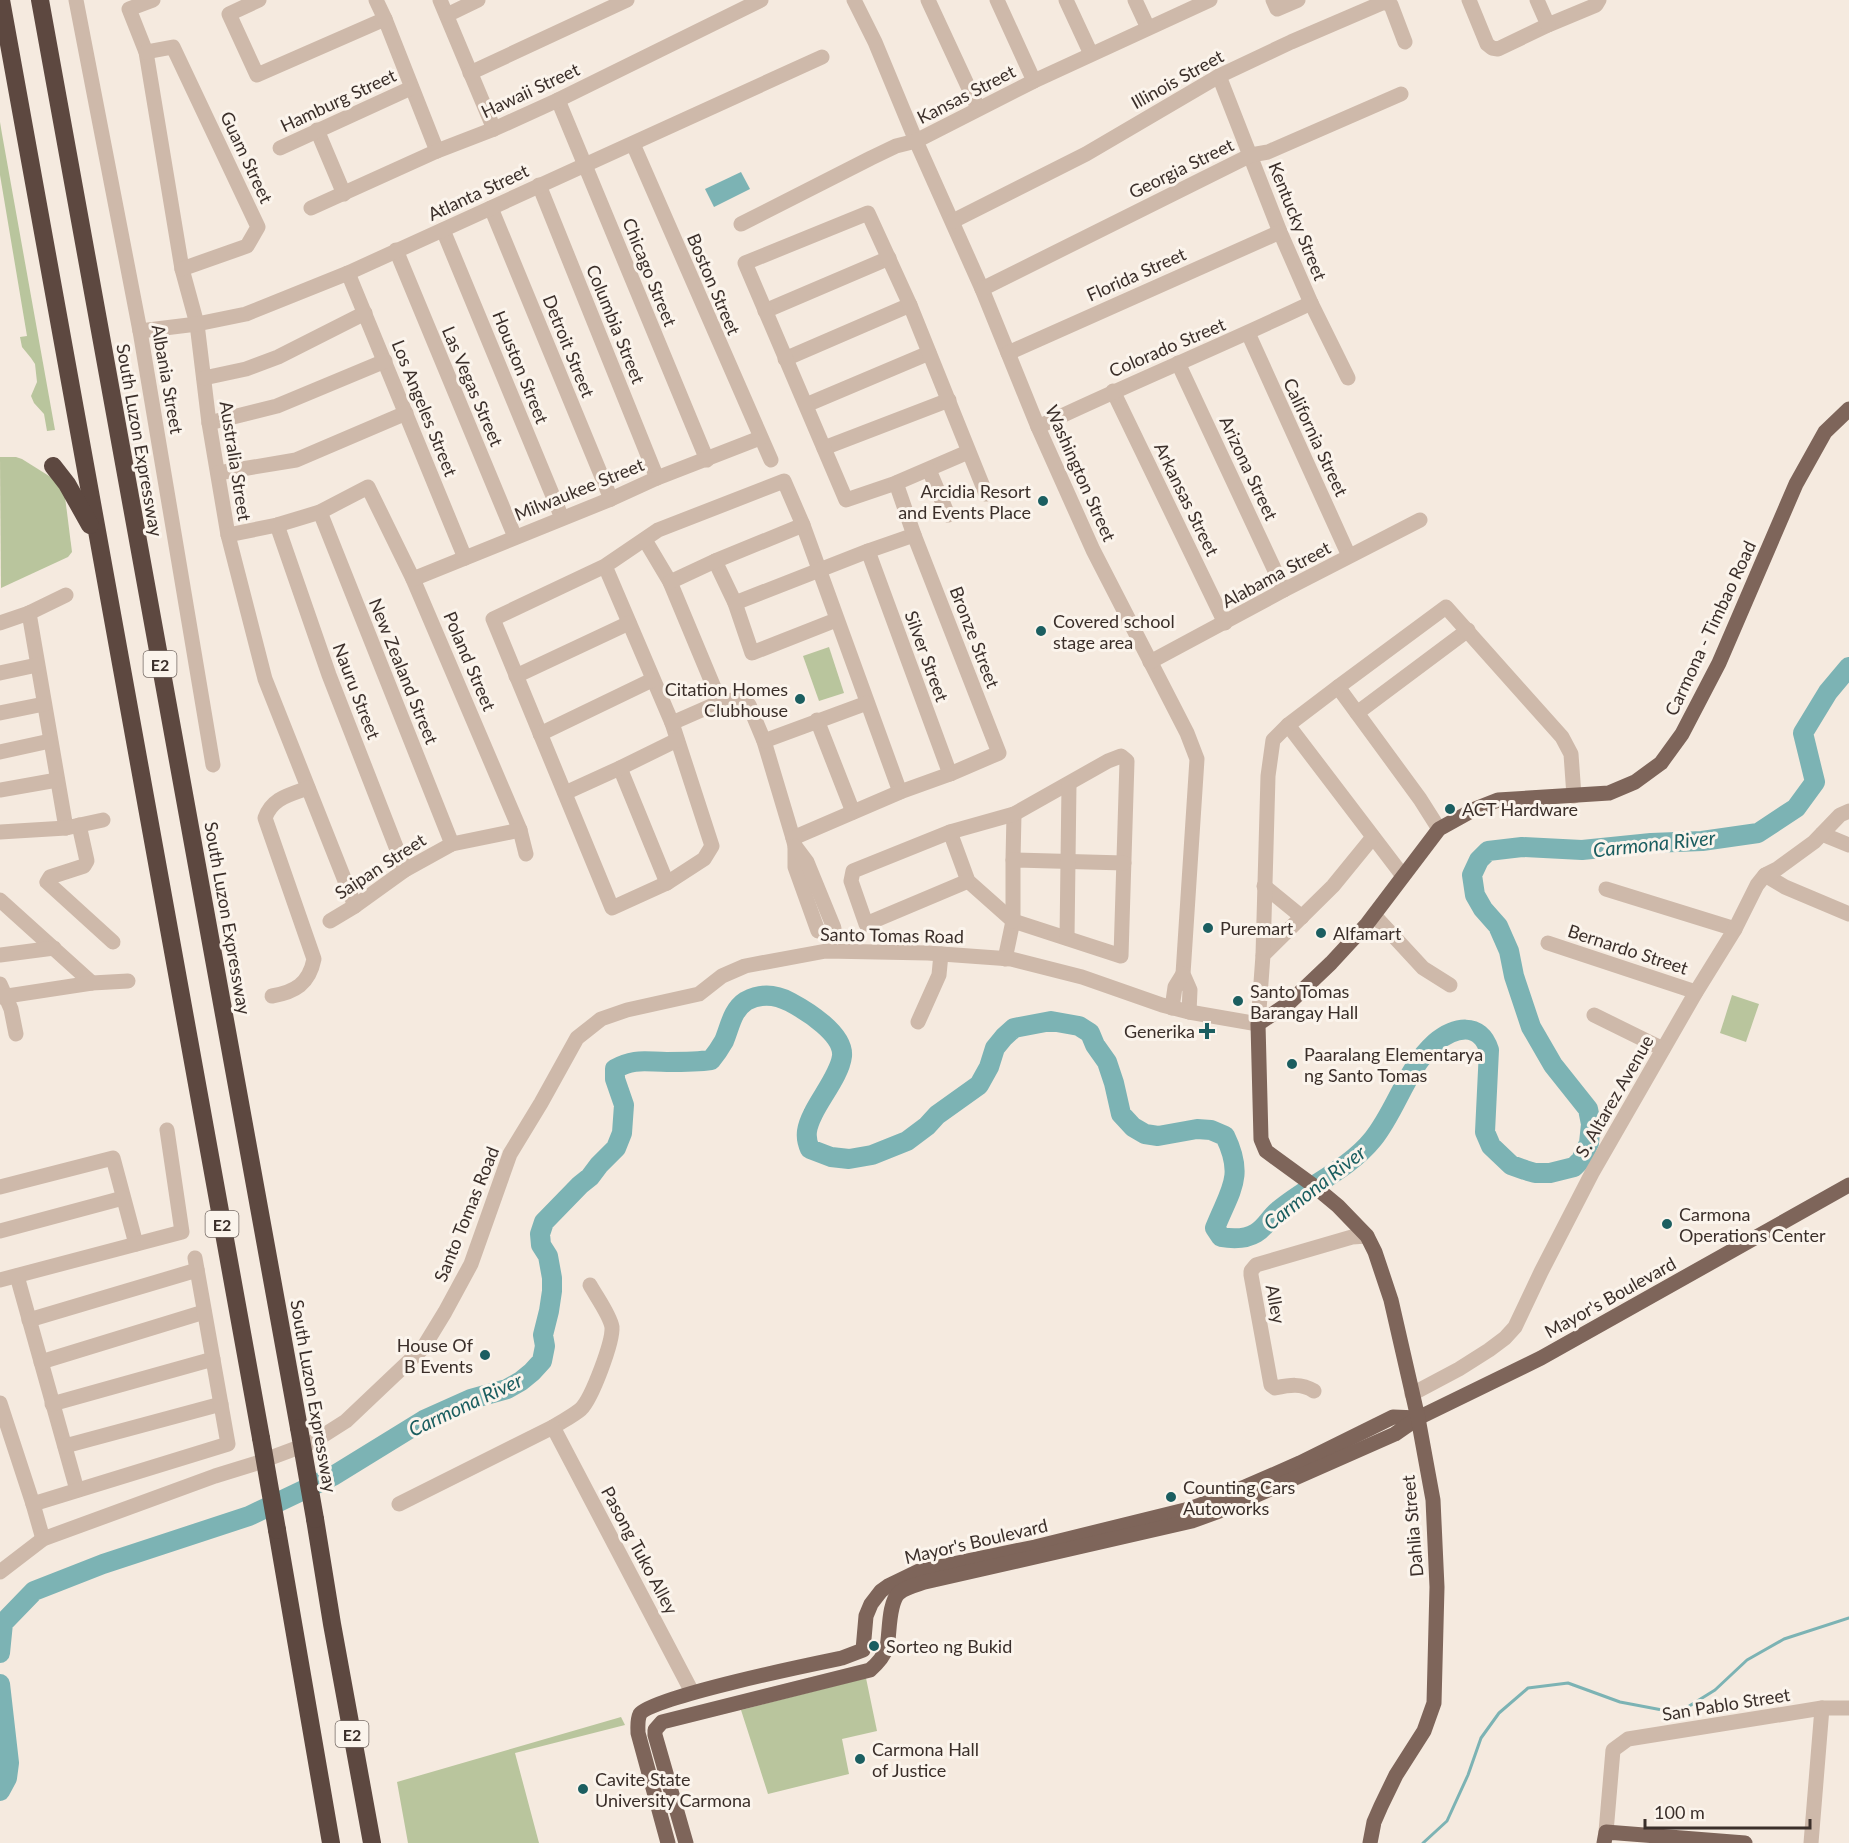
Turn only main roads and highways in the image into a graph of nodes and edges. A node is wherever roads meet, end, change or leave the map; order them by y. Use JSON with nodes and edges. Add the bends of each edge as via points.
{"nodes":[{"id":1,"x":1,"y":0,"type":"edge"},
{"id":2,"x":40,"y":0,"type":"edge"},
{"id":3,"x":1849,"y":409,"type":"edge"},
{"id":4,"x":52,"y":466,"type":"dead end"},
{"id":5,"x":100,"y":549,"type":"junction"},
{"id":6,"x":1849,"y":1185,"type":"edge"},
{"id":7,"x":1314,"y":1186,"type":"joint"},
{"id":8,"x":1418,"y":1418,"type":"junction"},
{"id":9,"x":1605,"y":1838,"type":"edge"},
{"id":10,"x":331,"y":1843,"type":"edge"},
{"id":11,"x":372,"y":1843,"type":"edge"},
{"id":12,"x":668,"y":1843,"type":"edge"},
{"id":13,"x":686,"y":1843,"type":"edge"},
{"id":14,"x":1371,"y":1843,"type":"edge"},
{"id":15,"x":1745,"y":1843,"type":"edge"}],
"edges":[{"from":1,"to":5,"type":"highway","number":"E2"},
{"from":2,"to":11,"type":"highway","name":"South Luzon Expressway","number":"E2","bridge":true},
{"from":3,"to":7,"type":"main road","name":"Carmona - Timbao Road","via":[[1825,432],[1796,484],[1719,663],[1682,734],[1661,763],[1635,782],[1610,793],[1498,800],[1439,829],[1374,915],[1330,963],[1289,1003],[1258,1024],[1261,1139],[1266,1151]]},
{"from":4,"to":5,"type":"highway","via":[[80,505]]},
{"from":5,"to":10,"type":"highway","number":"E2","bridge":true},
{"from":6,"to":8,"type":"main road","name":"Mayor's Boulevard","via":[[1541,1358]]},
{"from":7,"to":8,"type":"main road","name":"Dahlia Street","via":[[1338,1206],[1376,1252]]},
{"from":8,"to":12,"type":"main road","name":"Mayor's Boulevard","via":[[1393,1417],[1300,1463],[1189,1509],[920,1571],[888,1586],[870,1604],[863,1650],[693,1692],[649,1707],[641,1714],[638,1733]]},
{"from":8,"to":13,"type":"main road","name":"Mayor's Boulevard","via":[[1395,1434],[1192,1521],[906,1588],[896,1595],[886,1649],[870,1670],[662,1722],[655,1735]]},
{"from":8,"to":14,"type":"main road","name":"Dahlia Street","via":[[1433,1500],[1437,1587],[1434,1703],[1424,1731],[1395,1775],[1381,1806]]},
{"from":9,"to":15,"type":"main road"}]}
